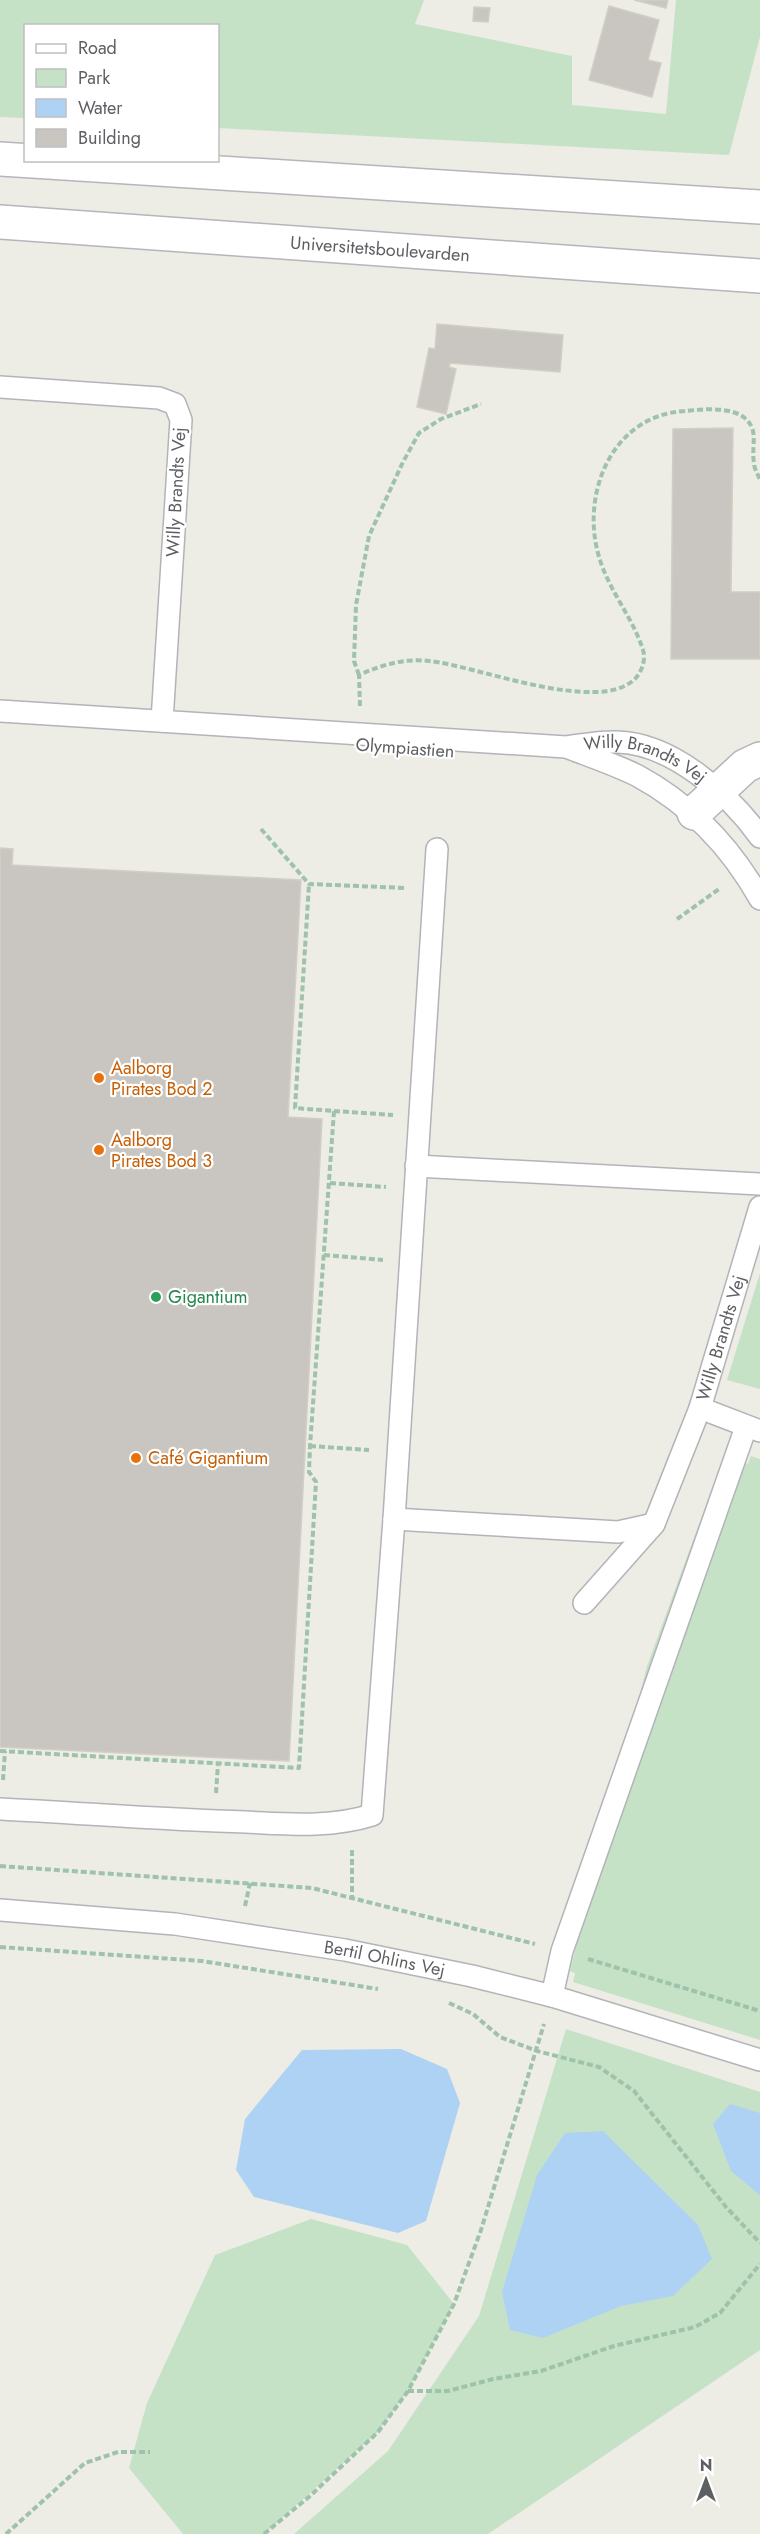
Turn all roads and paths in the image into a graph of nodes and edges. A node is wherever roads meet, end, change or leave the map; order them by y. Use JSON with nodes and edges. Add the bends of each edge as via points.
{"nodes":[{"id":1,"x":0,"y":159,"type":"edge"},
{"id":2,"x":24,"y":161,"type":"edge"},
{"id":3,"x":48,"y":162,"type":"edge"},
{"id":4,"x":760,"y":207,"type":"edge"},
{"id":5,"x":0,"y":222,"type":"edge"},
{"id":6,"x":760,"y":276,"type":"edge"},
{"id":7,"x":0,"y":387,"type":"edge"},
{"id":8,"x":481,"y":404,"type":"dead end"},
{"id":9,"x":760,"y":480,"type":"edge"},
{"id":10,"x":359,"y":675,"type":"junction"},
{"id":11,"x":0,"y":711,"type":"edge"},
{"id":12,"x":162,"y":720,"type":"junction"},
{"id":13,"x":361,"y":734,"type":"junction"},
{"id":14,"x":566,"y":747,"type":"junction"},
{"id":15,"x":760,"y":759,"type":"edge"},
{"id":16,"x":718,"y":790,"type":"junction"},
{"id":17,"x":694,"y":813,"type":"junction"},
{"id":18,"x":261,"y":829,"type":"dead end"},
{"id":19,"x":760,"y":837,"type":"edge"},
{"id":20,"x":437,"y":849,"type":"dead end"},
{"id":21,"x":309,"y":884,"type":"junction"},
{"id":22,"x":405,"y":888,"type":"dead end"},
{"id":23,"x":755,"y":891,"type":"edge"},
{"id":24,"x":677,"y":919,"type":"dead end"},
{"id":25,"x":334,"y":1111,"type":"junction"},
{"id":26,"x":385,"y":1115,"type":"dead end"},
{"id":27,"x":416,"y":1166,"type":"junction"},
{"id":28,"x":330,"y":1184,"type":"junction"},
{"id":29,"x":760,"y":1184,"type":"edge"},
{"id":30,"x":384,"y":1186,"type":"dead end"},
{"id":31,"x":760,"y":1207,"type":"edge"},
{"id":32,"x":324,"y":1255,"type":"junction"},
{"id":33,"x":379,"y":1260,"type":"dead end"},
{"id":34,"x":700,"y":1408,"type":"junction"},
{"id":35,"x":753,"y":1429,"type":"edge"},
{"id":36,"x":310,"y":1446,"type":"junction"},
{"id":37,"x":370,"y":1450,"type":"dead end"},
{"id":38,"x":394,"y":1519,"type":"junction"},
{"id":39,"x":654,"y":1524,"type":"junction"},
{"id":40,"x":584,"y":1602,"type":"dead end"},
{"id":41,"x":2,"y":1751,"type":"edge"},
{"id":42,"x":218,"y":1764,"type":"junction"},
{"id":43,"x":216,"y":1796,"type":"dead end"},
{"id":44,"x":2,"y":1799,"type":"edge"},
{"id":45,"x":352,"y":1821,"type":"junction"},
{"id":46,"x":0,"y":1866,"type":"edge"},
{"id":47,"x":352,"y":1897,"type":"junction"},
{"id":48,"x":0,"y":1910,"type":"edge"},
{"id":49,"x":0,"y":1947,"type":"edge"},
{"id":50,"x":562,"y":1951,"type":"junction"},
{"id":51,"x":384,"y":1990,"type":"dead end"},
{"id":52,"x":552,"y":1996,"type":"junction"},
{"id":53,"x":440,"y":1999,"type":"dead end"},
{"id":54,"x":760,"y":2011,"type":"edge"},
{"id":55,"x":537,"y":2051,"type":"junction"},
{"id":56,"x":760,"y":2060,"type":"edge"},
{"id":57,"x":760,"y":2243,"type":"edge"},
{"id":58,"x":760,"y":2264,"type":"edge"},
{"id":59,"x":408,"y":2391,"type":"junction"},
{"id":60,"x":150,"y":2452,"type":"dead end"},
{"id":61,"x":6,"y":2534,"type":"edge"},
{"id":62,"x":264,"y":2534,"type":"edge"}],
"edges":[{"from":1,"to":2,"type":"main road"},
{"from":3,"to":4,"type":"main road"},
{"from":5,"to":6,"type":"main road","name":"Universitetsboulevarden"},
{"from":7,"to":12,"type":"lane","name":"Willy Brandts Vej","via":[[159,398],[175,404],[181,420]]},
{"from":8,"to":10,"type":"path","via":[[419,432],[369,536],[354,628],[354,661]]},
{"from":9,"to":10,"type":"path","via":[[754,464],[753,431],[735,412],[670,411],[652,418],[618,442],[599,479],[594,502],[595,543],[610,588],[643,651],[644,664],[635,678],[617,690],[582,693],[428,660],[385,664]]},
{"from":10,"to":13,"type":"path"},
{"from":11,"to":12,"type":"lane","name":"Willy Brandts Vej"},
{"from":12,"to":13,"type":"lane","name":"Willy Brandts Vej"},
{"from":13,"to":14,"type":"lane","name":"Willy Brandts Vej"},
{"from":14,"to":16,"type":"lane","name":"Willy Brandts Vej","via":[[617,742],[648,748],[683,764]]},
{"from":14,"to":17,"type":"lane","name":"Willy Brandts Vej","via":[[636,775]]},
{"from":15,"to":16,"type":"main road","name":"Willy Brandts Vej","via":[[745,766]]},
{"from":16,"to":17,"type":"main road","name":"Willy Brandts Vej"},
{"from":16,"to":19,"type":"lane","name":"Willy Brandts Vej"},
{"from":17,"to":23,"type":"lane","name":"Willy Brandts Vej","via":[[726,847]]},
{"from":18,"to":21,"type":"path"},
{"from":20,"to":27,"type":"lane"},
{"from":21,"to":22,"type":"path"},
{"from":21,"to":25,"type":"path","via":[[295,1108]]},
{"from":23,"to":24,"type":"path","via":[[734,892],[725,885]]},
{"from":25,"to":26,"type":"path"},
{"from":25,"to":28,"type":"path"},
{"from":27,"to":29,"type":"lane"},
{"from":27,"to":38,"type":"lane"},
{"from":28,"to":30,"type":"path"},
{"from":28,"to":32,"type":"path"},
{"from":31,"to":34,"type":"lane","name":"Willy Brandts Vej"},
{"from":32,"to":33,"type":"path"},
{"from":32,"to":36,"type":"path"},
{"from":34,"to":35,"type":"lane","name":"Willy Brandts Vej"},
{"from":34,"to":39,"type":"lane"},
{"from":35,"to":50,"type":"lane"},
{"from":36,"to":37,"type":"path"},
{"from":36,"to":42,"type":"path","via":[[309,1472],[316,1482],[299,1768]]},
{"from":38,"to":39,"type":"lane","via":[[618,1532]]},
{"from":38,"to":45,"type":"lane","via":[[372,1815]]},
{"from":39,"to":40,"type":"lane"},
{"from":41,"to":42,"type":"path"},
{"from":41,"to":44,"type":"path"},
{"from":42,"to":43,"type":"path"},
{"from":44,"to":45,"type":"lane","via":[[226,1822]]},
{"from":45,"to":47,"type":"path"},
{"from":46,"to":47,"type":"path","via":[[312,1887]]},
{"from":47,"to":50,"type":"path"},
{"from":48,"to":52,"type":"lane","name":"Bertil Ohlins Vej","via":[[175,1924],[286,1940],[472,1976]]},
{"from":49,"to":51,"type":"path","via":[[202,1961]]},
{"from":50,"to":52,"type":"lane"},
{"from":50,"to":54,"type":"path"},
{"from":52,"to":55,"type":"path"},
{"from":52,"to":56,"type":"lane","name":"Bertil Ohlins Vej"},
{"from":53,"to":55,"type":"path","via":[[473,2014],[500,2037]]},
{"from":55,"to":57,"type":"path","via":[[599,2067],[634,2091],[726,2207]]},
{"from":55,"to":59,"type":"path","via":[[454,2304]]},
{"from":58,"to":59,"type":"path","via":[[720,2313],[695,2327],[614,2346],[541,2371],[448,2391]]},
{"from":59,"to":62,"type":"path","via":[[378,2432]]},
{"from":60,"to":61,"type":"path","via":[[118,2452],[85,2463]]}]}
